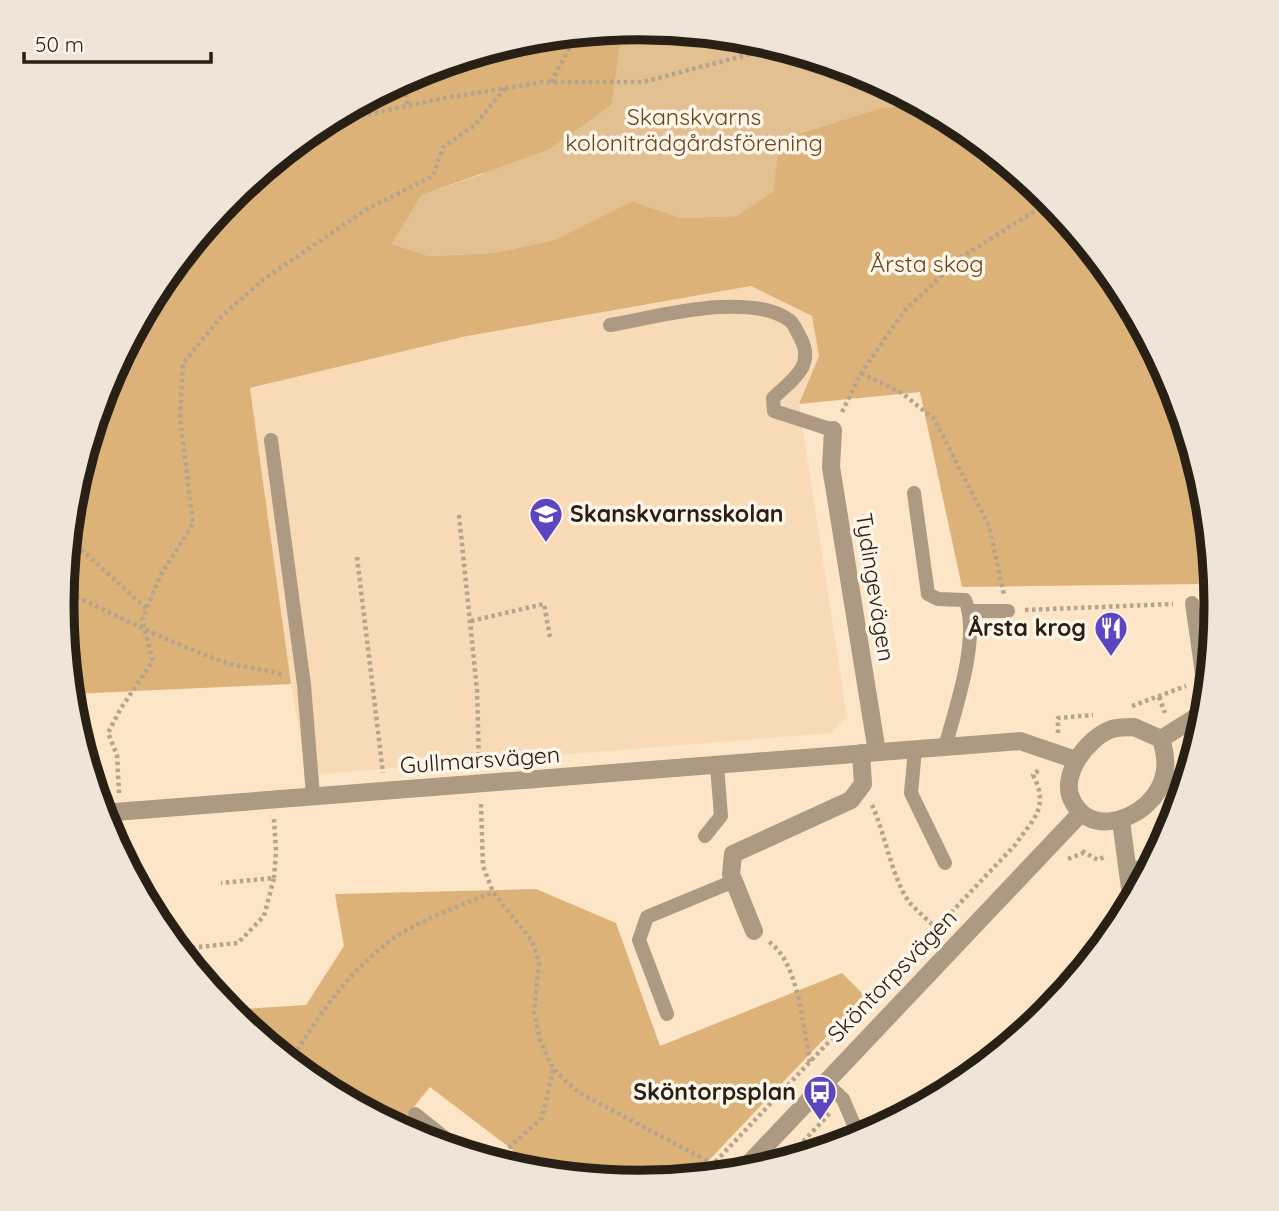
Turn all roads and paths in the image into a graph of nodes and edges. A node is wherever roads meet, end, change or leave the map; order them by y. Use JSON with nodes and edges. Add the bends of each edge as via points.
{"nodes":[{"id":1,"x":571,"y":44,"type":"edge"},
{"id":2,"x":756,"y":52,"type":"edge"},
{"id":3,"x":551,"y":82,"type":"junction"},
{"id":4,"x":505,"y":88,"type":"junction"},
{"id":5,"x":406,"y":91,"type":"edge"},
{"id":6,"x":408,"y":106,"type":"junction"},
{"id":7,"x":355,"y":118,"type":"edge"},
{"id":8,"x":1040,"y":208,"type":"edge"},
{"id":9,"x":610,"y":325,"type":"dead end"},
{"id":10,"x":861,"y":373,"type":"junction"},
{"id":11,"x":833,"y":430,"type":"junction"},
{"id":12,"x":271,"y":440,"type":"dead end"},
{"id":13,"x":914,"y":493,"type":"dead end"},
{"id":14,"x":458,"y":515,"type":"dead end"},
{"id":15,"x":77,"y":549,"type":"edge"},
{"id":16,"x":357,"y":557,"type":"dead end"},
{"id":17,"x":74,"y":595,"type":"edge"},
{"id":18,"x":1192,"y":603,"type":"joint"},
{"id":19,"x":147,"y":609,"type":"junction"},
{"id":20,"x":970,"y":611,"type":"junction"},
{"id":21,"x":1008,"y":611,"type":"junction"},
{"id":22,"x":471,"y":621,"type":"junction"},
{"id":23,"x":145,"y":631,"type":"junction"},
{"id":24,"x":550,"y":637,"type":"dead end"},
{"id":25,"x":1201,"y":668,"type":"edge"},
{"id":26,"x":304,"y":685,"type":"junction"},
{"id":27,"x":1193,"y":718,"type":"edge"},
{"id":28,"x":1161,"y":740,"type":"junction"},
{"id":29,"x":945,"y":747,"type":"junction"},
{"id":30,"x":915,"y":749,"type":"junction"},
{"id":31,"x":869,"y":753,"type":"junction"},
{"id":32,"x":1076,"y":760,"type":"junction"},
{"id":33,"x":717,"y":766,"type":"junction"},
{"id":34,"x":1033,"y":775,"type":"dead end"},
{"id":35,"x":480,"y":785,"type":"junction"},
{"id":36,"x":386,"y":791,"type":"junction"},
{"id":37,"x":313,"y":795,"type":"junction"},
{"id":38,"x":272,"y":801,"type":"junction"},
{"id":39,"x":112,"y":808,"type":"edge"},
{"id":40,"x":113,"y":812,"type":"edge"},
{"id":41,"x":1081,"y":813,"type":"junction"},
{"id":42,"x":1121,"y":821,"type":"junction"},
{"id":43,"x":883,"y":828,"type":"dead end"},
{"id":44,"x":705,"y":836,"type":"dead end"},
{"id":45,"x":945,"y":863,"type":"dead end"},
{"id":46,"x":1140,"y":867,"type":"edge"},
{"id":47,"x":1127,"y":869,"type":"junction"},
{"id":48,"x":274,"y":878,"type":"junction"},
{"id":49,"x":734,"y":881,"type":"junction"},
{"id":50,"x":221,"y":883,"type":"dead end"},
{"id":51,"x":1130,"y":887,"type":"edge"},
{"id":52,"x":493,"y":892,"type":"junction"},
{"id":53,"x":937,"y":929,"type":"junction"},
{"id":54,"x":754,"y":931,"type":"joint"},
{"id":55,"x":189,"y":947,"type":"edge"},
{"id":56,"x":667,"y":1014,"type":"dead end"},
{"id":57,"x":295,"y":1054,"type":"edge"},
{"id":58,"x":810,"y":1062,"type":"junction"},
{"id":59,"x":553,"y":1069,"type":"junction"},
{"id":60,"x":825,"y":1082,"type":"junction"},
{"id":61,"x":415,"y":1114,"type":"dead end"},
{"id":62,"x":855,"y":1128,"type":"edge"},
{"id":63,"x":441,"y":1135,"type":"edge"},
{"id":64,"x":502,"y":1153,"type":"edge"},
{"id":65,"x":753,"y":1159,"type":"edge"},
{"id":66,"x":712,"y":1164,"type":"junction"},
{"id":67,"x":710,"y":1166,"type":"edge"}],
"edges":[{"from":1,"to":3,"type":"path"},
{"from":2,"to":3,"type":"path","via":[[643,82]]},
{"from":3,"to":4,"type":"path"},
{"from":4,"to":6,"type":"path"},
{"from":4,"to":19,"type":"path","via":[[475,125],[443,147],[433,176],[367,209],[264,279],[221,317],[183,363],[180,418],[193,524],[160,576]]},
{"from":5,"to":6,"type":"path"},
{"from":6,"to":7,"type":"path"},
{"from":8,"to":10,"type":"path","via":[[963,256],[905,310]]},
{"from":9,"to":11,"type":"lane","via":[[729,305],[768,310],[791,321],[807,357],[801,371],[773,398],[774,411]]},
{"from":10,"to":11,"type":"path"},
{"from":10,"to":21,"type":"path","via":[[902,393],[934,419],[989,526]]},
{"from":11,"to":31,"type":"street","name":"Tydingevägen","via":[[831,467]]},
{"from":12,"to":26,"type":"lane"},
{"from":13,"to":20,"type":"lane","via":[[928,594],[965,600]]},
{"from":14,"to":22,"type":"path"},
{"from":15,"to":19,"type":"path"},
{"from":16,"to":36,"type":"path"},
{"from":17,"to":23,"type":"path"},
{"from":18,"to":21,"type":"path"},
{"from":18,"to":25,"type":"lane"},
{"from":19,"to":23,"type":"path","via":[[142,620]]},
{"from":20,"to":21,"type":"lane"},
{"from":20,"to":29,"type":"lane","via":[[966,666]]},
{"from":22,"to":24,"type":"path","via":[[544,604]]},
{"from":22,"to":35,"type":"path"},
{"from":23,"to":26,"type":"path","via":[[225,663],[272,671]]},
{"from":23,"to":39,"type":"path","via":[[153,661],[108,733],[119,767]]},
{"from":26,"to":37,"type":"lane"},
{"from":27,"to":28,"type":"street"},
{"from":28,"to":32,"type":"street","via":[[1134,727],[1113,728],[1093,740]]},
{"from":28,"to":42,"type":"street","via":[[1167,758],[1165,776],[1154,797]]},
{"from":29,"to":30,"type":"street","name":"Gullmarsvägen"},
{"from":29,"to":32,"type":"street","name":"Gullmarsvägen","via":[[1020,741]]},
{"from":30,"to":31,"type":"street","name":"Gullmarsvägen"},
{"from":30,"to":45,"type":"lane","via":[[911,793]]},
{"from":31,"to":33,"type":"street","name":"Gullmarsvägen"},
{"from":31,"to":49,"type":"street","via":[[863,784],[851,800],[733,854]]},
{"from":32,"to":41,"type":"street","via":[[1071,800]]},
{"from":33,"to":35,"type":"street","name":"Gullmarsvägen"},
{"from":33,"to":44,"type":"lane","via":[[721,816]]},
{"from":34,"to":53,"type":"path","via":[[1041,790],[1040,810],[1015,845]]},
{"from":35,"to":36,"type":"street","name":"Gullmarsvägen"},
{"from":35,"to":52,"type":"path","via":[[483,866]]},
{"from":36,"to":37,"type":"street","name":"Gullmarsvägen"},
{"from":37,"to":38,"type":"street","name":"Gullmarsvägen"},
{"from":38,"to":40,"type":"street","name":"Gullmarsvägen"},
{"from":38,"to":48,"type":"path"},
{"from":41,"to":42,"type":"street","via":[[1098,822]]},
{"from":41,"to":60,"type":"street","name":"Sköntorpsvägen"},
{"from":42,"to":47,"type":"street"},
{"from":43,"to":53,"type":"path","via":[[893,867],[909,901]]},
{"from":46,"to":47,"type":"lane"},
{"from":47,"to":51,"type":"street"},
{"from":48,"to":50,"type":"path"},
{"from":48,"to":55,"type":"path","via":[[264,916],[238,943]]},
{"from":49,"to":54,"type":"street"},
{"from":49,"to":56,"type":"lane","via":[[647,917],[639,940]]},
{"from":52,"to":57,"type":"path","via":[[394,938],[320,1013]]},
{"from":52,"to":59,"type":"path","via":[[532,942],[539,962],[534,1012]]},
{"from":53,"to":58,"type":"path"},
{"from":54,"to":58,"type":"path","via":[[777,947],[789,967]]},
{"from":58,"to":66,"type":"path"},
{"from":59,"to":64,"type":"path","via":[[542,1118]]},
{"from":59,"to":66,"type":"path","via":[[578,1092]]},
{"from":60,"to":62,"type":"lane","via":[[843,1099]]},
{"from":60,"to":65,"type":"street","name":"Sköntorpsvägen"},
{"from":61,"to":63,"type":"lane"},
{"from":66,"to":67,"type":"path"}]}
